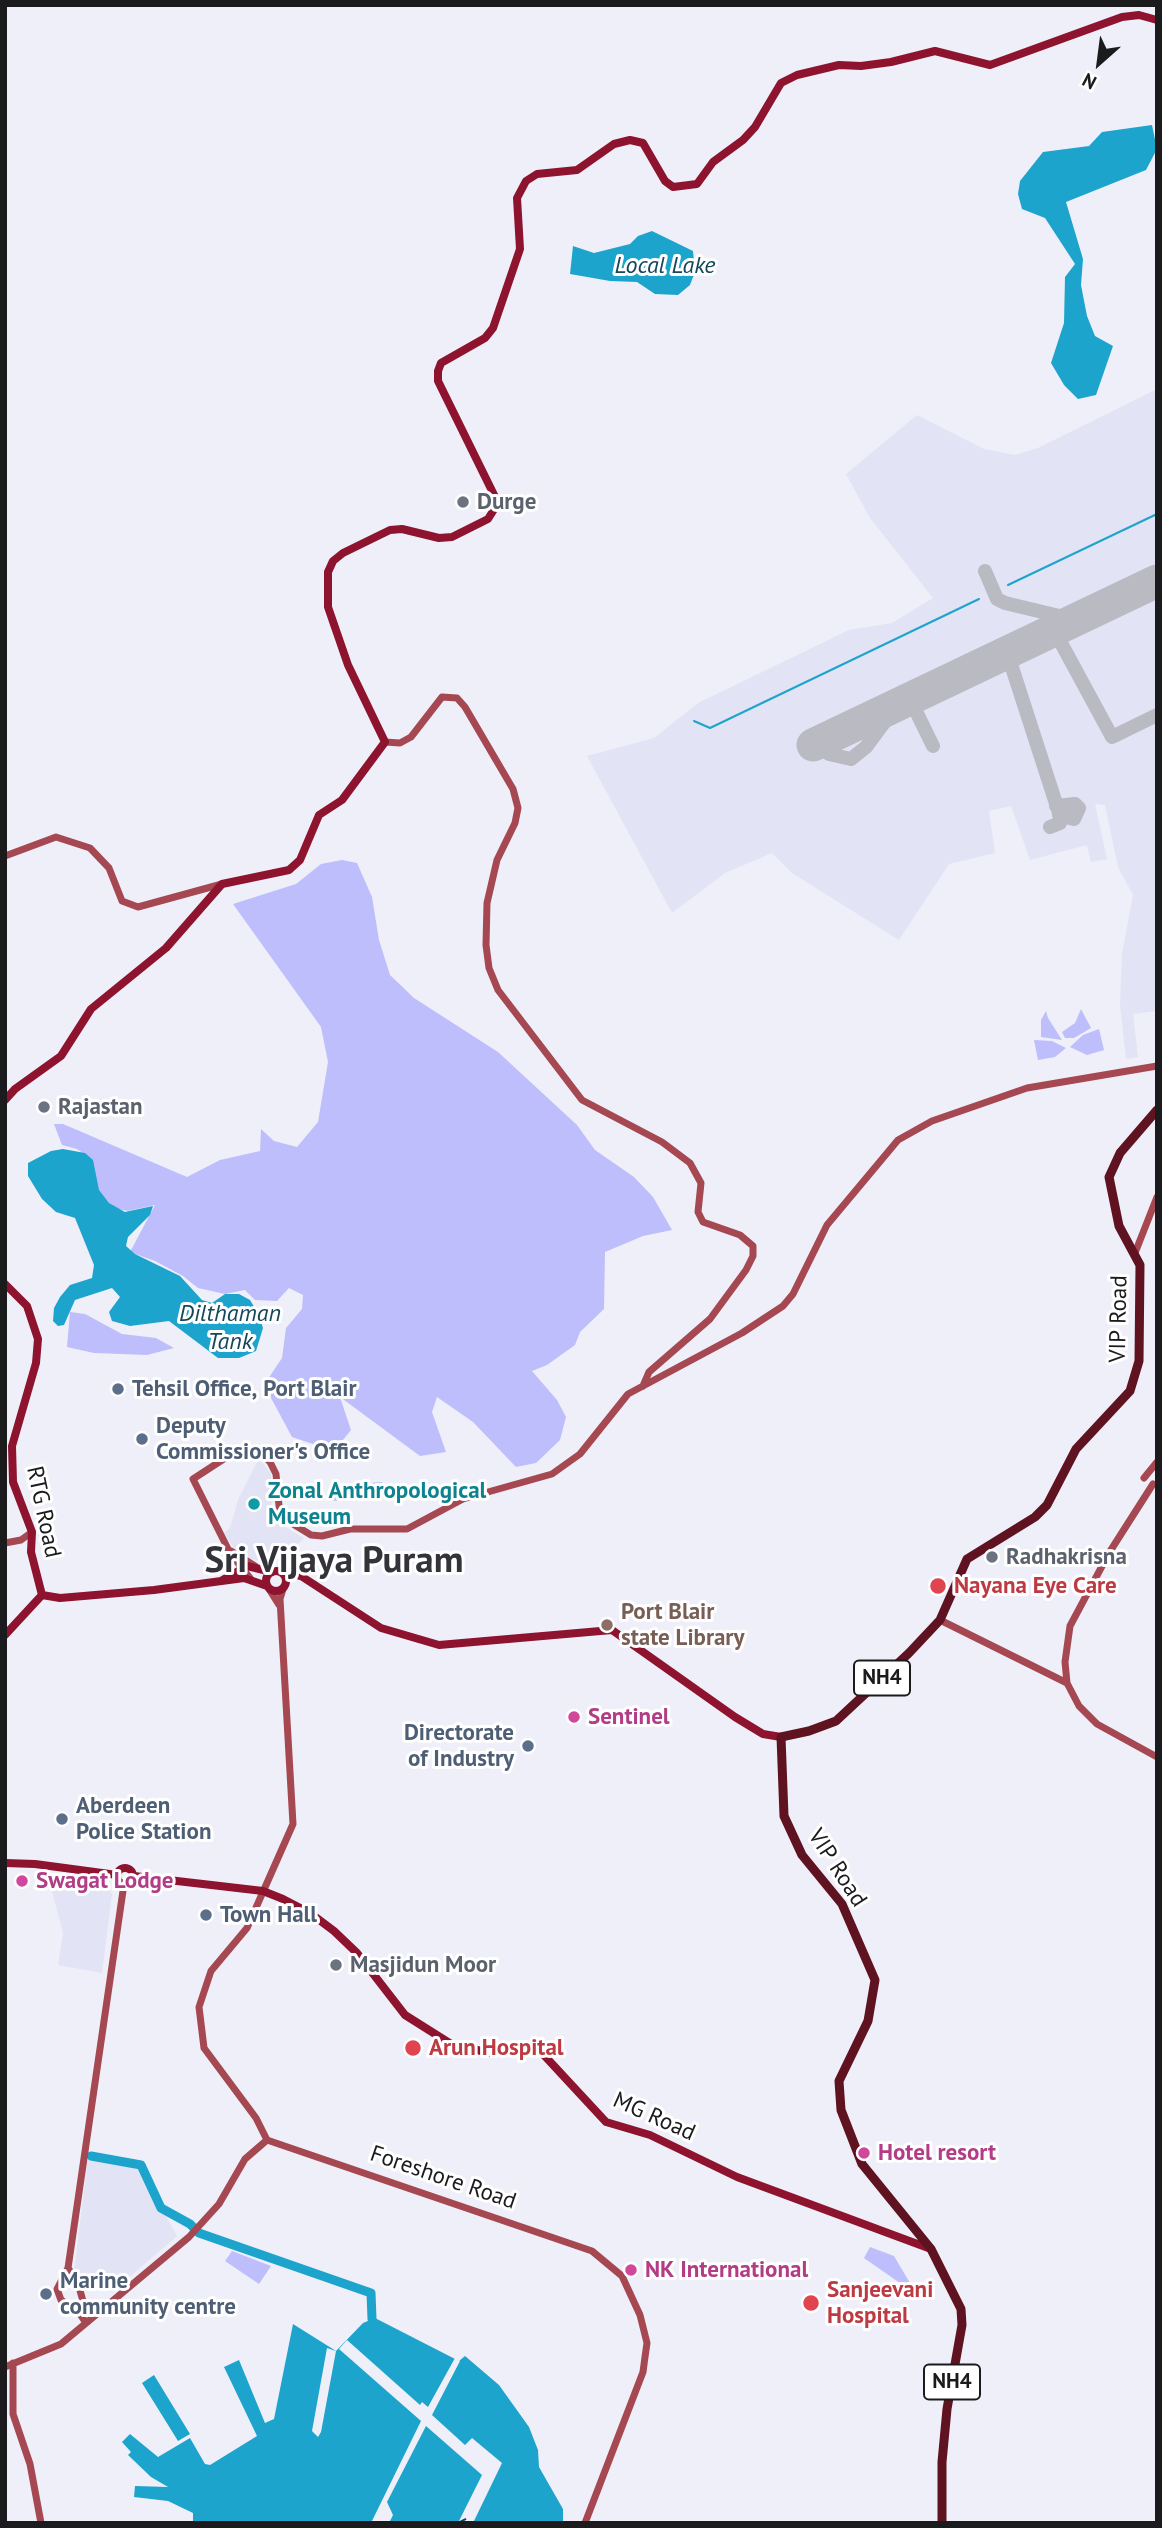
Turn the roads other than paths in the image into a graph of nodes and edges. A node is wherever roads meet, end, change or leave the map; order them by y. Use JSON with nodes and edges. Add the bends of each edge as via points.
{"nodes":[{"id":1,"x":1157,"y":20,"type":"edge"},
{"id":2,"x":385,"y":742,"type":"junction"},
{"id":3,"x":5,"y":856,"type":"edge"},
{"id":4,"x":222,"y":884,"type":"junction"},
{"id":5,"x":1157,"y":1066,"type":"edge"},
{"id":6,"x":5,"y":1100,"type":"edge"},
{"id":7,"x":1157,"y":1110,"type":"edge"},
{"id":8,"x":1157,"y":1197,"type":"edge"},
{"id":9,"x":1135,"y":1253,"type":"junction"},
{"id":10,"x":5,"y":1284,"type":"edge"},
{"id":11,"x":643,"y":1387,"type":"junction"},
{"id":12,"x":1157,"y":1462,"type":"edge"},
{"id":13,"x":1144,"y":1478,"type":"dead end"},
{"id":14,"x":1153,"y":1484,"type":"dead end"},
{"id":15,"x":32,"y":1532,"type":"junction"},
{"id":16,"x":5,"y":1543,"type":"edge"},
{"id":17,"x":227,"y":1548,"type":"junction"},
{"id":18,"x":255,"y":1566,"type":"junction"},
{"id":19,"x":240,"y":1569,"type":"junction"},
{"id":20,"x":275,"y":1572,"type":"junction"},
{"id":21,"x":250,"y":1578,"type":"junction"},
{"id":22,"x":219,"y":1583,"type":"junction"},
{"id":23,"x":310,"y":1583,"type":"junction"},
{"id":24,"x":268,"y":1587,"type":"junction"},
{"id":25,"x":284,"y":1587,"type":"junction"},
{"id":26,"x":42,"y":1595,"type":"junction"},
{"id":27,"x":281,"y":1609,"type":"junction"},
{"id":28,"x":940,"y":1620,"type":"junction"},
{"id":29,"x":5,"y":1635,"type":"edge"},
{"id":30,"x":1067,"y":1683,"type":"junction"},
{"id":31,"x":781,"y":1737,"type":"junction"},
{"id":32,"x":1157,"y":1757,"type":"edge"},
{"id":33,"x":5,"y":1863,"type":"edge"},
{"id":34,"x":117,"y":1875,"type":"junction"},
{"id":35,"x":134,"y":1876,"type":"junction"},
{"id":36,"x":124,"y":1884,"type":"junction"},
{"id":37,"x":263,"y":1891,"type":"junction"},
{"id":38,"x":267,"y":2140,"type":"junction"},
{"id":39,"x":931,"y":2249,"type":"junction"},
{"id":40,"x":68,"y":2268,"type":"junction"},
{"id":41,"x":98,"y":2313,"type":"junction"},
{"id":42,"x":86,"y":2323,"type":"junction"},
{"id":43,"x":9,"y":2365,"type":"edge"},
{"id":44,"x":41,"y":2523,"type":"edge"},
{"id":45,"x":585,"y":2523,"type":"edge"},
{"id":46,"x":942,"y":2523,"type":"edge"}],
"edges":[{"from":1,"to":2,"type":"main road","via":[[1122,17],[990,65],[935,51],[797,75],[781,83],[755,127],[713,162],[696,184],[673,187],[643,143],[630,140],[614,144],[577,170],[537,174],[526,181],[517,198],[520,249],[493,328],[485,338],[442,363],[438,371],[438,380],[498,503],[488,519],[452,537],[390,530],[343,553],[328,572],[328,607],[348,665]]},
{"from":2,"to":4,"type":"main road","via":[[342,800],[320,815],[300,860],[289,870]]},
{"from":2,"to":11,"type":"main road","via":[[400,743],[411,737],[442,697],[457,698],[465,707],[513,789],[518,808],[516,823],[497,860],[487,903],[486,945],[498,990],[582,1100],[662,1142],[690,1163],[701,1183],[698,1212],[703,1222],[740,1235],[752,1246],[751,1261],[710,1319],[649,1372]]},
{"from":3,"to":4,"type":"main road","via":[[56,837],[90,848],[109,868],[122,901],[138,907]]},
{"from":4,"to":6,"type":"main road","via":[[166,948],[91,1009],[61,1056]]},
{"from":5,"to":11,"type":"main road","via":[[1027,1088],[932,1121],[898,1140],[827,1226],[783,1306]]},
{"from":7,"to":9,"type":"highway","name":"VIP Road","number":"NH4","via":[[1120,1153],[1109,1177],[1119,1226]]},
{"from":8,"to":9,"type":"main road"},
{"from":9,"to":28,"type":"highway","name":"VIP Road","number":"NH4","via":[[1140,1265],[1140,1343],[1130,1391],[1076,1449],[1047,1504],[1035,1517],[967,1559]]},
{"from":10,"to":15,"type":"main road","name":"RTG Road","via":[[27,1306],[38,1339],[36,1363],[12,1446],[13,1482]]},
{"from":11,"to":17,"type":"main road","via":[[628,1394],[566,1466],[523,1484],[463,1499],[407,1530],[350,1529],[323,1536],[296,1527],[280,1516],[276,1474],[270,1462],[261,1452],[236,1451],[193,1479]]},
{"from":12,"to":13,"type":"main road"},
{"from":14,"to":30,"type":"main road","via":[[1070,1626]]},
{"from":15,"to":16,"type":"main road"},
{"from":15,"to":26,"type":"main road","name":"RTG Road","via":[[31,1552]]},
{"from":17,"to":18,"type":"main road"},
{"from":17,"to":19,"type":"main road"},
{"from":18,"to":19,"type":"main road"},
{"from":18,"to":20,"type":"main road"},
{"from":18,"to":21,"type":"main road","via":[[258,1574]]},
{"from":19,"to":21,"type":"main road"},
{"from":19,"to":22,"type":"main road"},
{"from":20,"to":23,"type":"main road","via":[[292,1572]]},
{"from":20,"to":24,"type":"main road","via":[[267,1576]]},
{"from":20,"to":25,"type":"main road","via":[[285,1577]]},
{"from":21,"to":22,"type":"main road"},
{"from":21,"to":24,"type":"main road"},
{"from":22,"to":26,"type":"main road","via":[[60,1598]]},
{"from":23,"to":25,"type":"main road"},
{"from":23,"to":31,"type":"main road","via":[[382,1628],[439,1645],[612,1630],[735,1717],[763,1734]]},
{"from":24,"to":25,"type":"main road","via":[[278,1591]]},
{"from":24,"to":27,"type":"main road"},
{"from":25,"to":27,"type":"main road"},
{"from":26,"to":29,"type":"main road"},
{"from":27,"to":37,"type":"main road","via":[[293,1824]]},
{"from":28,"to":30,"type":"main road"},
{"from":28,"to":31,"type":"highway","name":"VIP Road","number":"NH4","via":[[836,1721]]},
{"from":30,"to":32,"type":"main road","via":[[1079,1706],[1097,1724]]},
{"from":31,"to":39,"type":"highway","name":"VIP Road","number":"NH4","via":[[784,1816],[802,1854],[842,1904],[875,1980],[868,2021],[839,2081],[841,2110],[862,2164]]},
{"from":33,"to":34,"type":"main road"},
{"from":34,"to":35,"type":"main road","via":[[126,1867]]},
{"from":34,"to":36,"type":"main road"},
{"from":35,"to":36,"type":"main road"},
{"from":35,"to":37,"type":"main road","name":"MG Road"},
{"from":36,"to":40,"type":"main road"},
{"from":37,"to":38,"type":"main road","via":[[247,1928],[211,1971],[199,2007],[200,2035],[210,2060],[256,2118]]},
{"from":37,"to":39,"type":"main road","name":"MG Road","via":[[310,1913],[334,1931],[405,2015],[451,2044],[490,2053],[528,2049],[542,2053],[606,2122],[650,2135],[737,2177]]},
{"from":38,"to":41,"type":"main road","via":[[245,2160],[219,2204],[196,2230]]},
{"from":38,"to":45,"type":"main road","name":"Foreshore Road","via":[[592,2251],[622,2276],[647,2343],[643,2372]]},
{"from":39,"to":46,"type":"highway","number":"NH4","via":[[954,2290],[962,2325],[944,2436]]},
{"from":40,"to":41,"type":"main road","via":[[84,2305]]},
{"from":40,"to":42,"type":"main road","via":[[57,2294]]},
{"from":41,"to":42,"type":"main road"},
{"from":42,"to":43,"type":"main road","via":[[61,2344]]},
{"from":43,"to":44,"type":"main road","via":[[13,2414],[30,2464]]}]}
